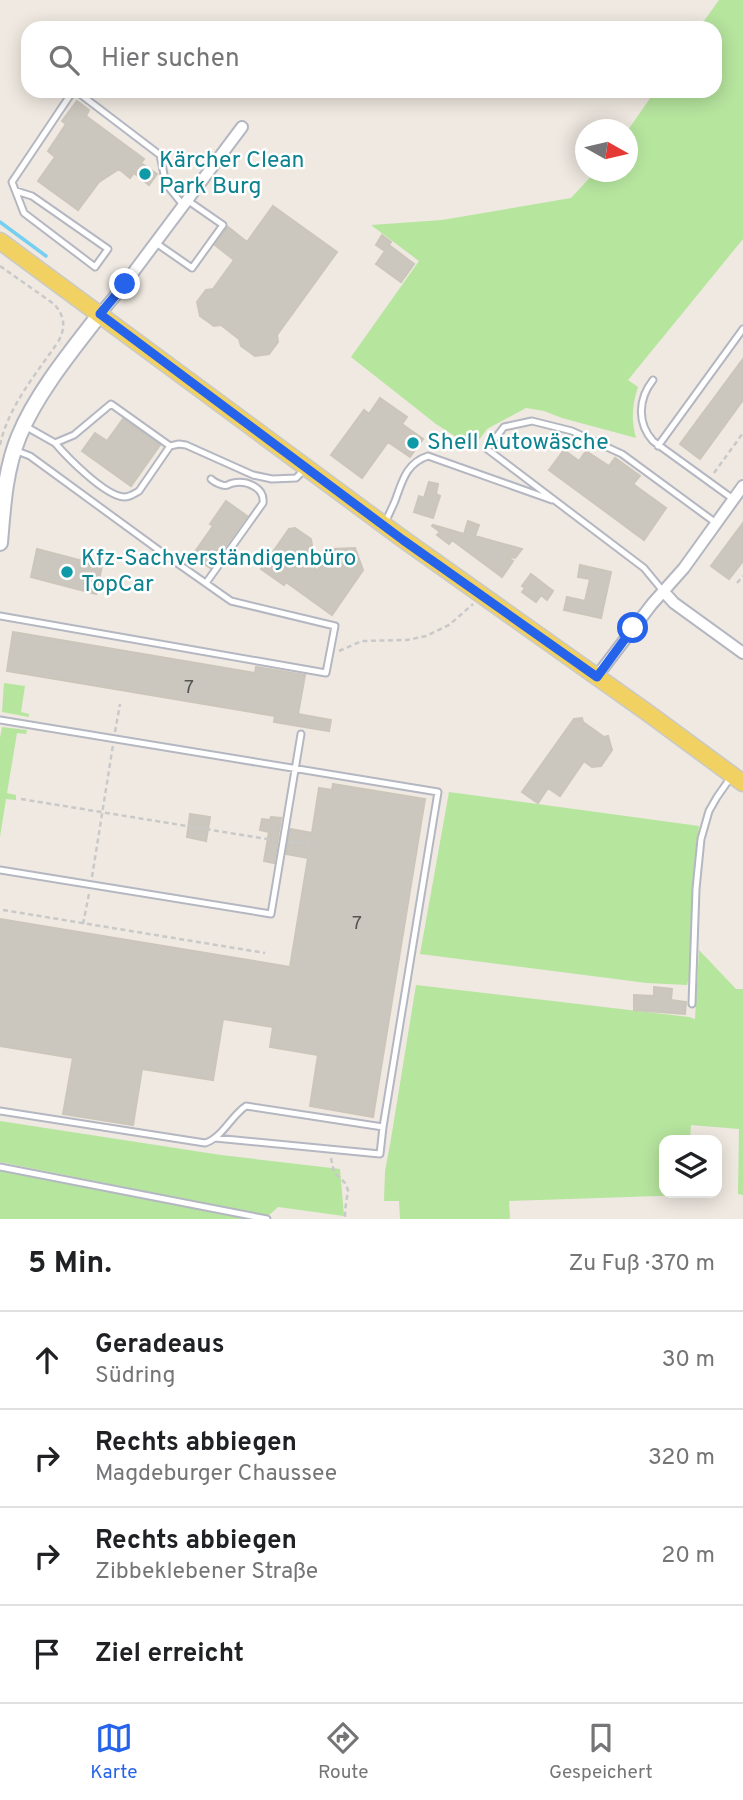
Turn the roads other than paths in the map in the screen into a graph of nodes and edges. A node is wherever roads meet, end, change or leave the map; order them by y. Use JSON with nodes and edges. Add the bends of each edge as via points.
{"nodes":[{"id":1,"x":70,"y":98,"type":"edge"},
{"id":2,"x":84,"y":98,"type":"edge"},
{"id":3,"x":242,"y":127,"type":"dead end"},
{"id":4,"x":16,"y":191,"type":"junction"},
{"id":5,"x":185,"y":203,"type":"junction"},
{"id":6,"x":0,"y":241,"type":"edge"},
{"id":7,"x":155,"y":243,"type":"junction"},
{"id":8,"x":100,"y":314,"type":"junction"},
{"id":9,"x":743,"y":329,"type":"edge"},
{"id":10,"x":653,"y":380,"type":"dead end"},
{"id":11,"x":24,"y":426,"type":"junction"},
{"id":12,"x":55,"y":443,"type":"junction"},
{"id":13,"x":170,"y":446,"type":"junction"},
{"id":14,"x":659,"y":446,"type":"junction"},
{"id":15,"x":14,"y":450,"type":"junction"},
{"id":16,"x":306,"y":468,"type":"junction"},
{"id":17,"x":211,"y":480,"type":"dead end"},
{"id":18,"x":743,"y":486,"type":"edge"},
{"id":19,"x":733,"y":499,"type":"junction"},
{"id":20,"x":557,"y":502,"type":"junction"},
{"id":21,"x":716,"y":523,"type":"junction"},
{"id":22,"x":384,"y":526,"type":"junction"},
{"id":23,"x":0,"y":543,"type":"edge"},
{"id":24,"x":206,"y":583,"type":"junction"},
{"id":25,"x":663,"y":591,"type":"junction"},
{"id":26,"x":0,"y":616,"type":"edge"},
{"id":27,"x":743,"y":653,"type":"edge"},
{"id":28,"x":597,"y":677,"type":"junction"},
{"id":29,"x":0,"y":720,"type":"edge"},
{"id":30,"x":301,"y":734,"type":"dead end"},
{"id":31,"x":295,"y":768,"type":"junction"},
{"id":32,"x":737,"y":779,"type":"edge"},
{"id":33,"x":0,"y":870,"type":"edge"},
{"id":34,"x":692,"y":1004,"type":"dead end"},
{"id":35,"x":0,"y":1111,"type":"edge"},
{"id":36,"x":383,"y":1127,"type":"junction"},
{"id":37,"x":215,"y":1138,"type":"junction"},
{"id":38,"x":0,"y":1167,"type":"edge"},
{"id":39,"x":267,"y":1219,"type":"edge"}],
"edges":[{"from":1,"to":4,"type":"lane","via":[[12,182]]},
{"from":2,"to":5,"type":"lane","via":[[160,155],[166,184]]},
{"from":3,"to":5,"type":"street"},
{"from":4,"to":4,"type":"lane","via":[[24,213],[95,267],[108,248],[33,196]]},
{"from":5,"to":7,"type":"street"},
{"from":5,"to":7,"type":"lane","via":[[223,225],[192,268]]},
{"from":6,"to":8,"type":"main road"},
{"from":7,"to":8,"type":"street"},
{"from":8,"to":11,"type":"street"},
{"from":8,"to":16,"type":"main road"},
{"from":9,"to":14,"type":"lane"},
{"from":10,"to":14,"type":"lane","via":[[645,390],[641,416],[646,434]]},
{"from":11,"to":12,"type":"lane"},
{"from":11,"to":15,"type":"street"},
{"from":12,"to":13,"type":"lane","via":[[74,435],[111,404]]},
{"from":12,"to":13,"type":"lane","via":[[77,467],[123,497],[139,491]]},
{"from":13,"to":16,"type":"lane","via":[[186,445],[272,479],[296,478]]},
{"from":14,"to":19,"type":"lane"},
{"from":15,"to":23,"type":"street"},
{"from":15,"to":24,"type":"lane","via":[[30,456]]},
{"from":16,"to":22,"type":"main road"},
{"from":17,"to":24,"type":"lane","via":[[257,488],[264,497]]},
{"from":18,"to":19,"type":"street"},
{"from":19,"to":21,"type":"street"},
{"from":20,"to":21,"type":"lane","via":[[487,449],[504,427],[532,421],[572,431],[622,454]]},
{"from":20,"to":22,"type":"lane","via":[[428,456],[413,464],[401,480]]},
{"from":20,"to":25,"type":"lane","via":[[644,568]]},
{"from":21,"to":25,"type":"street"},
{"from":22,"to":28,"type":"main road"},
{"from":24,"to":26,"type":"lane","via":[[231,601],[335,626],[326,673]]},
{"from":25,"to":27,"type":"street"},
{"from":25,"to":28,"type":"street"},
{"from":28,"to":32,"type":"main road"},
{"from":29,"to":31,"type":"lane"},
{"from":30,"to":31,"type":"lane"},
{"from":31,"to":33,"type":"lane","via":[[271,914]]},
{"from":31,"to":36,"type":"lane","via":[[438,792]]},
{"from":32,"to":34,"type":"lane","via":[[717,797],[701,839]]},
{"from":35,"to":37,"type":"lane","via":[[199,1143]]},
{"from":36,"to":37,"type":"lane","via":[[251,1105],[241,1109]]},
{"from":36,"to":37,"type":"lane","via":[[380,1154]]},
{"from":38,"to":39,"type":"lane"}]}
